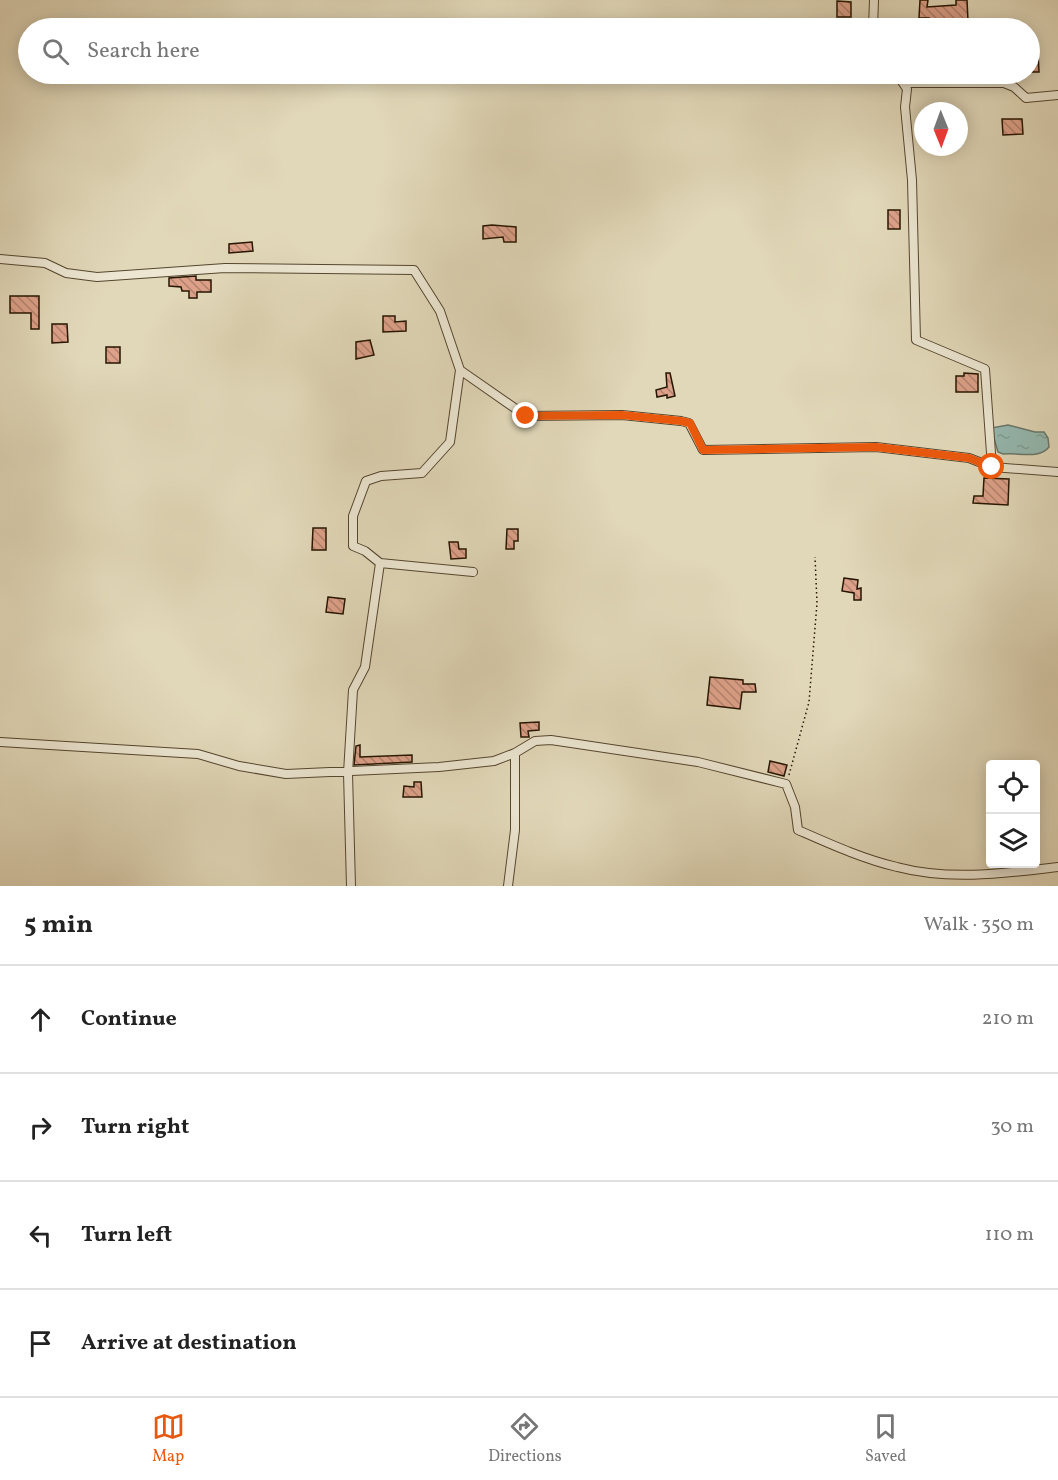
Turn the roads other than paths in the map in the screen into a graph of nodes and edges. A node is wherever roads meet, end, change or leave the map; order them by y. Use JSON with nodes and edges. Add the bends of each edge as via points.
{"nodes":[{"id":1,"x":874,"y":0,"type":"edge"},
{"id":2,"x":873,"y":18,"type":"edge"},
{"id":3,"x":905,"y":84,"type":"edge"},
{"id":4,"x":1007,"y":84,"type":"edge"},
{"id":5,"x":1058,"y":95,"type":"edge"},
{"id":6,"x":0,"y":259,"type":"edge"},
{"id":7,"x":460,"y":370,"type":"junction"},
{"id":8,"x":992,"y":467,"type":"junction"},
{"id":9,"x":1058,"y":472,"type":"edge"},
{"id":10,"x":380,"y":563,"type":"junction"},
{"id":11,"x":473,"y":572,"type":"dead end"},
{"id":12,"x":0,"y":742,"type":"edge"},
{"id":13,"x":516,"y":753,"type":"junction"},
{"id":14,"x":348,"y":773,"type":"junction"},
{"id":15,"x":1058,"y":867,"type":"edge"},
{"id":16,"x":351,"y":886,"type":"edge"},
{"id":17,"x":508,"y":886,"type":"edge"}],
"edges":[{"from":1,"to":2,"type":"street"},
{"from":3,"to":8,"type":"street","via":[[916,340],[985,369]]},
{"from":4,"to":5,"type":"street","via":[[1026,98]]},
{"from":6,"to":7,"type":"street","via":[[45,264],[66,273],[97,277],[225,268],[414,270],[440,311]]},
{"from":7,"to":8,"type":"street","via":[[526,416],[622,415],[681,421],[690,423],[703,450],[876,447],[969,458]]},
{"from":7,"to":10,"type":"street","via":[[450,442],[422,473],[366,481],[353,516],[353,546]]},
{"from":8,"to":9,"type":"street"},
{"from":10,"to":11,"type":"street"},
{"from":10,"to":14,"type":"street","via":[[365,667],[353,690]]},
{"from":12,"to":14,"type":"street","via":[[198,754],[286,774]]},
{"from":13,"to":14,"type":"street","via":[[494,761]]},
{"from":13,"to":15,"type":"street","via":[[535,741],[551,740],[698,762],[786,784],[798,830],[897,867],[928,873],[1005,874]]},
{"from":13,"to":17,"type":"street","via":[[515,830]]},
{"from":14,"to":16,"type":"street"}]}
